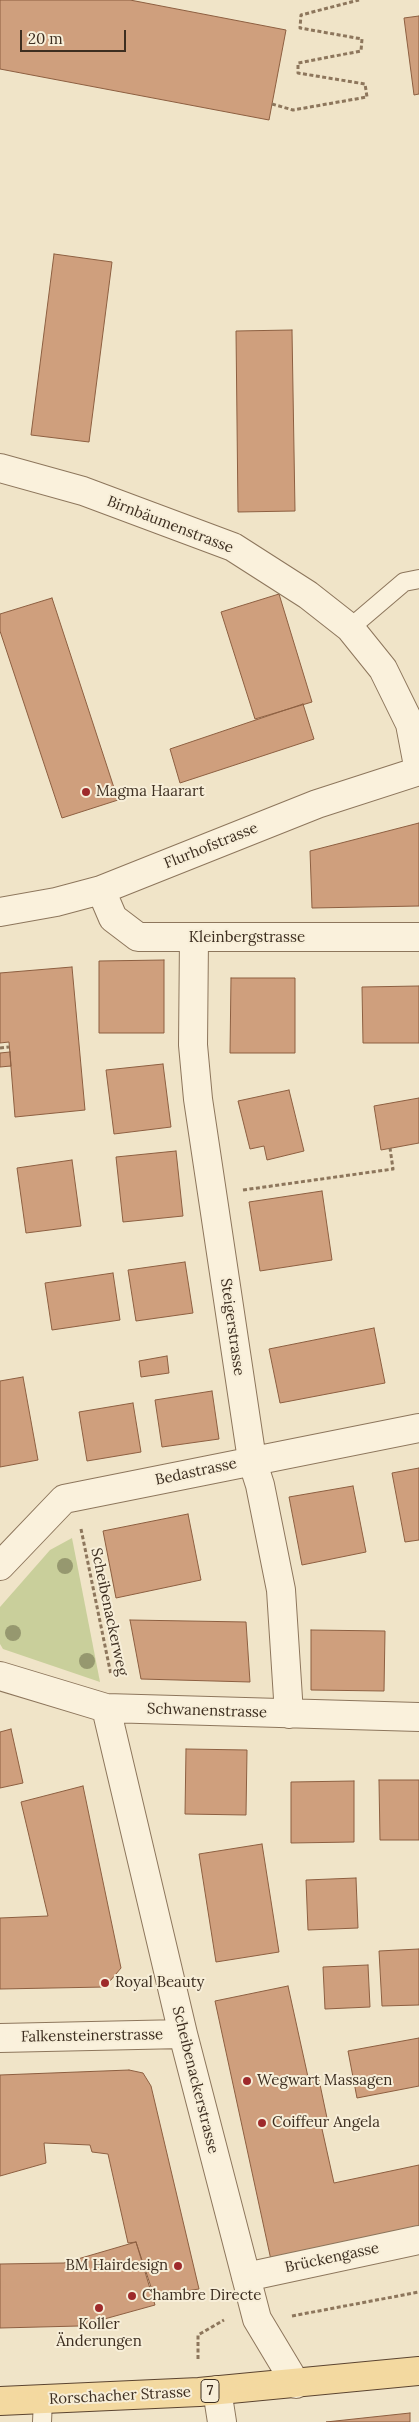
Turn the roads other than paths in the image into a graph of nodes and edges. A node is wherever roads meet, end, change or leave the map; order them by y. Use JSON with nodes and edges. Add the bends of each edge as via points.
{"nodes":[{"id":1,"x":0,"y":468,"type":"edge"},
{"id":2,"x":419,"y":579,"type":"edge"},
{"id":3,"x":350,"y":628,"type":"junction"},
{"id":4,"x":419,"y":771,"type":"edge"},
{"id":5,"x":100,"y":890,"type":"junction"},
{"id":6,"x":0,"y":912,"type":"edge"},
{"id":7,"x":419,"y":937,"type":"edge"},
{"id":8,"x":194,"y":938,"type":"junction"},
{"id":9,"x":419,"y":1428,"type":"edge"},
{"id":10,"x":252,"y":1460,"type":"junction"},
{"id":11,"x":0,"y":1566,"type":"edge"},
{"id":12,"x":0,"y":1676,"type":"edge"},
{"id":13,"x":106,"y":1708,"type":"junction"},
{"id":14,"x":289,"y":1714,"type":"junction"},
{"id":15,"x":419,"y":1717,"type":"edge"},
{"id":16,"x":183,"y":2034,"type":"junction"},
{"id":17,"x":0,"y":2038,"type":"edge"},
{"id":18,"x":419,"y":2240,"type":"edge"},
{"id":19,"x":246,"y":2277,"type":"junction"},
{"id":20,"x":419,"y":2370,"type":"edge"},
{"id":21,"x":296,"y":2384,"type":"junction"},
{"id":22,"x":217,"y":2390,"type":"junction"},
{"id":23,"x":0,"y":2401,"type":"edge"},
{"id":24,"x":43,"y":2411,"type":"edge"},
{"id":25,"x":222,"y":2422,"type":"edge"}],
"edges":[{"from":1,"to":3,"type":"street","name":"Birnbäumenstrasse","via":[[83,492],[233,547]]},
{"from":2,"to":3,"type":"lane","via":[[404,582]]},
{"from":3,"to":4,"type":"street","name":"Birnbäumenstrasse","via":[[383,669],[409,720]]},
{"from":4,"to":5,"type":"street","name":"Flurhofstrasse","via":[[317,804]]},
{"from":5,"to":6,"type":"street","name":"Flurhofstrasse"},
{"from":5,"to":8,"type":"street","name":"Kleinbergstrasse","via":[[113,918],[138,937]]},
{"from":7,"to":8,"type":"street","name":"Kleinbergstrasse"},
{"from":8,"to":10,"type":"street","name":"Steigerstrasse","via":[[193,1045],[198,1099]]},
{"from":9,"to":10,"type":"street","name":"Bedastrasse"},
{"from":10,"to":11,"type":"street","name":"Bedastrasse","via":[[64,1500]]},
{"from":10,"to":14,"type":"street","name":"Steigerstrasse","via":[[281,1590]]},
{"from":12,"to":13,"type":"street","name":"Schwanenstrasse"},
{"from":13,"to":14,"type":"street","name":"Schwanenstrasse"},
{"from":13,"to":16,"type":"street","name":"Scheibenackerstrasse"},
{"from":14,"to":15,"type":"street","name":"Schwanenstrasse"},
{"from":16,"to":17,"type":"street","name":"Falkensteinerstrasse"},
{"from":16,"to":19,"type":"street","name":"Scheibenackerstrasse"},
{"from":18,"to":19,"type":"street","name":"Brückengasse"},
{"from":19,"to":21,"type":"street","name":"Scheibenackerstrasse","via":[[257,2319]]},
{"from":20,"to":21,"type":"main road","name":"Rorschacher Strasse","number":"7"},
{"from":21,"to":22,"type":"main road","name":"Rorschacher Strasse","number":"7"},
{"from":22,"to":24,"type":"main road","name":"Rorschacher Strasse","number":"7"},
{"from":22,"to":25,"type":"street"},
{"from":23,"to":24,"type":"main road","name":"Rorschacher Strasse","number":"7"}]}
